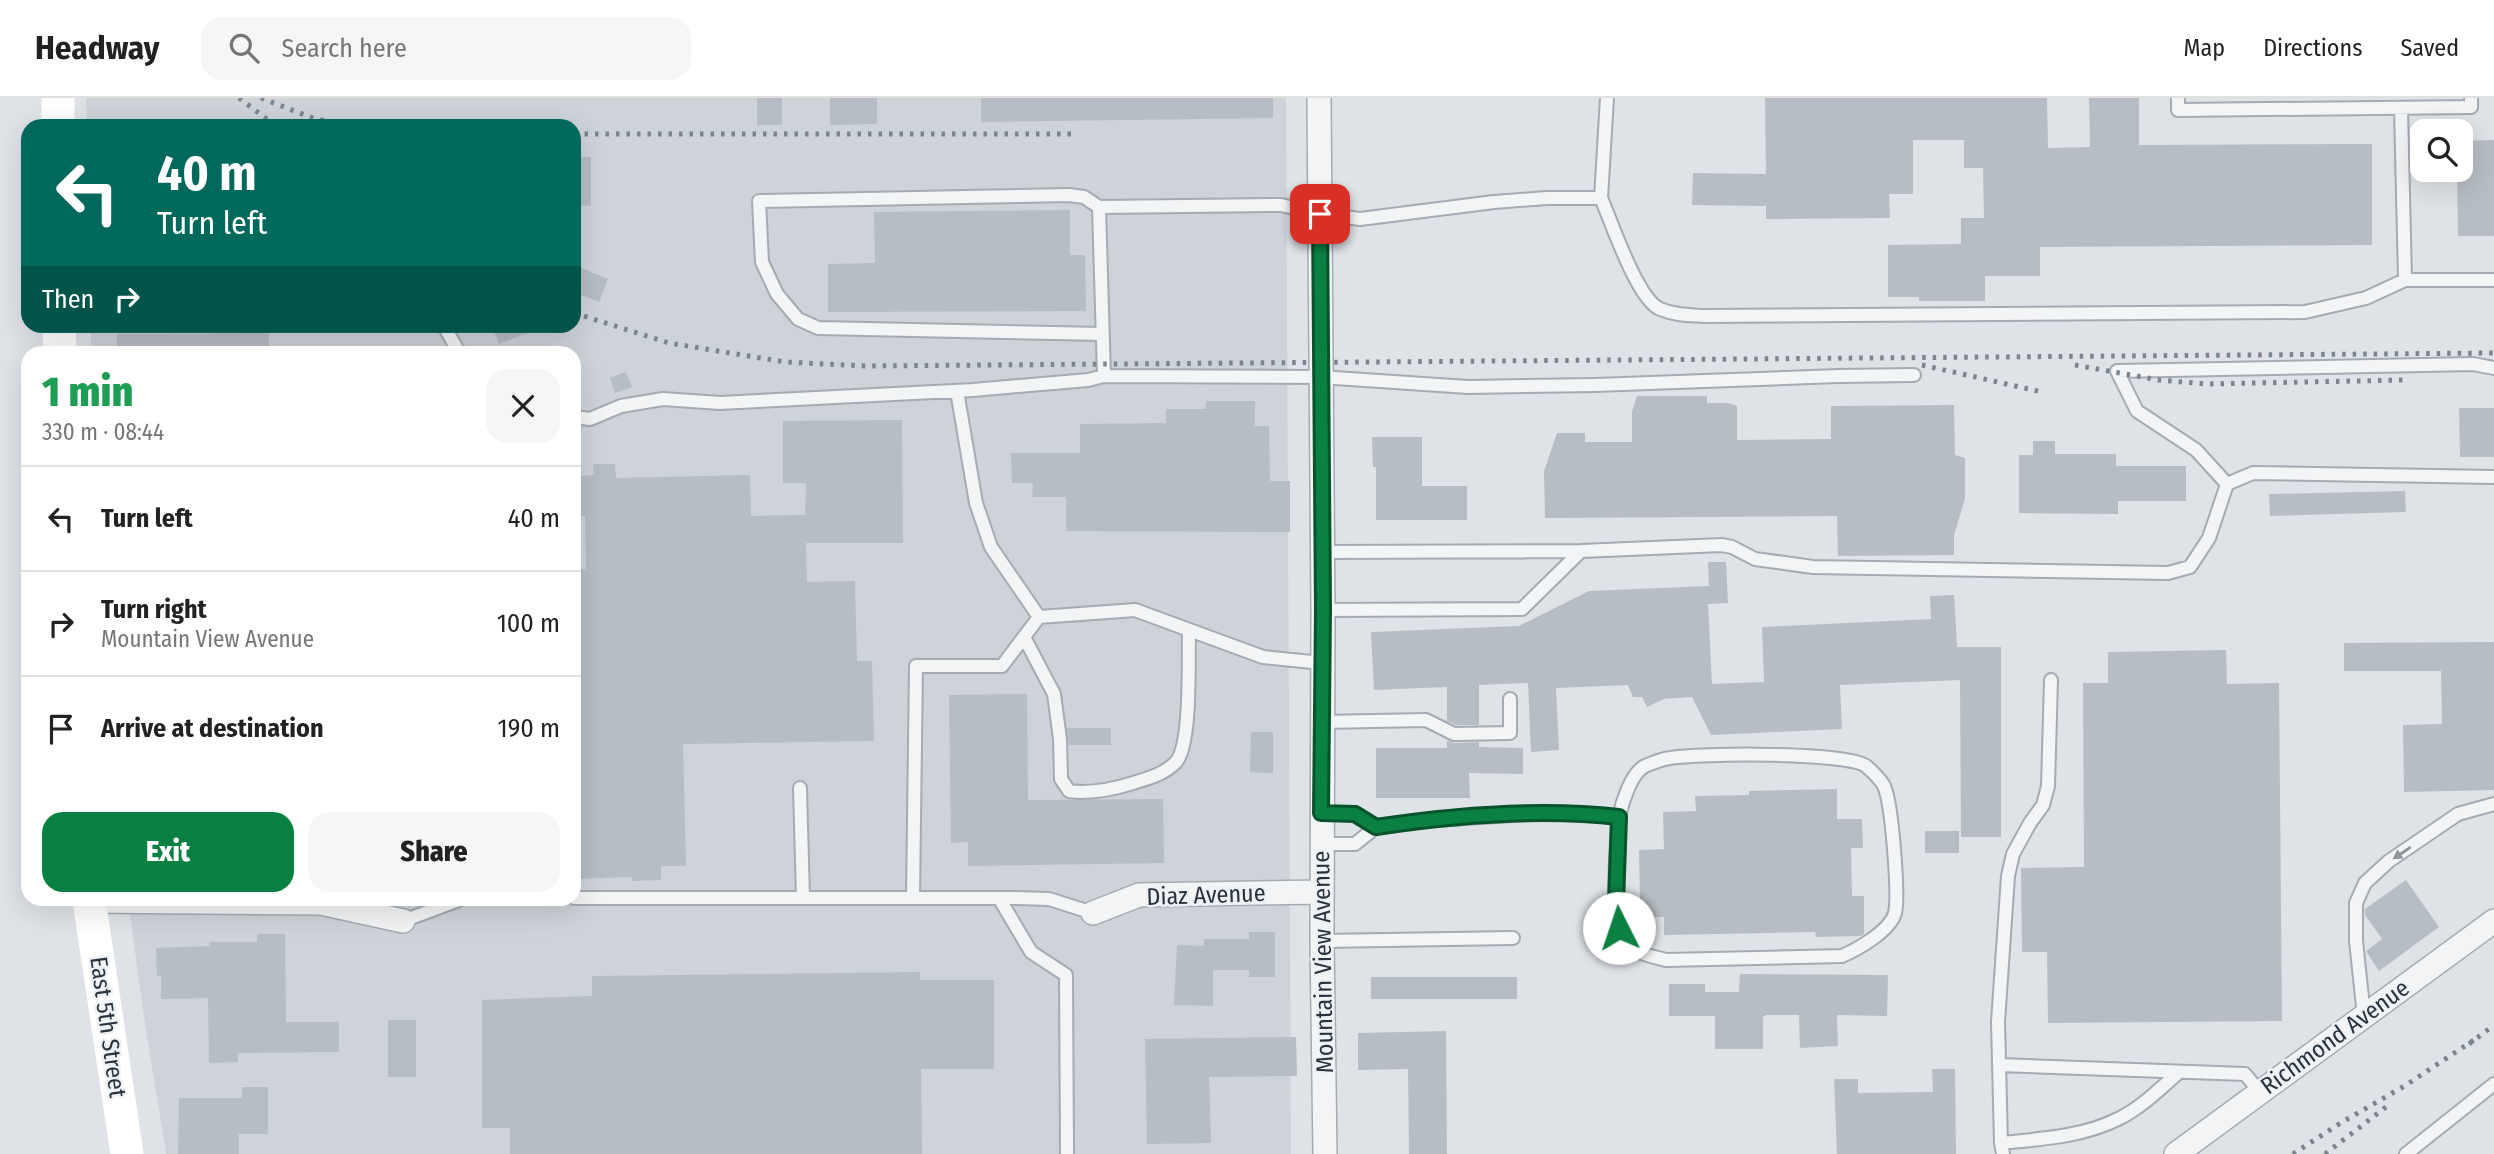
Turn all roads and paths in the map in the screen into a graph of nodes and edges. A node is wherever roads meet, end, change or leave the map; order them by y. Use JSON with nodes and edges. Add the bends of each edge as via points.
{"nodes":[{"id":1,"x":58,"y":98,"type":"edge"},
{"id":2,"x":1319,"y":98,"type":"edge"},
{"id":3,"x":1607,"y":98,"type":"edge"},
{"id":4,"x":2178,"y":98,"type":"edge"},
{"id":5,"x":2471,"y":98,"type":"edge"},
{"id":6,"x":2314,"y":104,"type":"edge"},
{"id":7,"x":2400,"y":108,"type":"junction"},
{"id":8,"x":58,"y":119,"type":"edge"},
{"id":9,"x":1601,"y":198,"type":"junction"},
{"id":10,"x":1099,"y":207,"type":"junction"},
{"id":11,"x":1320,"y":214,"type":"junction"},
{"id":12,"x":2405,"y":280,"type":"junction"},
{"id":13,"x":2494,"y":280,"type":"edge"},
{"id":14,"x":1103,"y":334,"type":"junction"},
{"id":15,"x":2494,"y":368,"type":"edge"},
{"id":16,"x":1914,"y":375,"type":"dead end"},
{"id":17,"x":1104,"y":376,"type":"junction"},
{"id":18,"x":1321,"y":377,"type":"junction"},
{"id":19,"x":957,"y":391,"type":"junction"},
{"id":20,"x":581,"y":418,"type":"edge"},
{"id":21,"x":2494,"y":477,"type":"edge"},
{"id":22,"x":2227,"y":484,"type":"junction"},
{"id":23,"x":1581,"y":551,"type":"junction"},
{"id":24,"x":1322,"y":552,"type":"junction"},
{"id":25,"x":1323,"y":610,"type":"junction"},
{"id":26,"x":1039,"y":617,"type":"junction"},
{"id":27,"x":1189,"y":630,"type":"junction"},
{"id":28,"x":1024,"y":637,"type":"junction"},
{"id":29,"x":1322,"y":663,"type":"junction"},
{"id":30,"x":2051,"y":680,"type":"dead end"},
{"id":31,"x":1510,"y":699,"type":"dead end"},
{"id":32,"x":1321,"y":722,"type":"junction"},
{"id":33,"x":800,"y":788,"type":"dead end"},
{"id":34,"x":2494,"y":804,"type":"edge"},
{"id":35,"x":1321,"y":813,"type":"junction"},
{"id":36,"x":1619,"y":817,"type":"junction"},
{"id":37,"x":1376,"y":827,"type":"junction"},
{"id":38,"x":1322,"y":844,"type":"junction"},
{"id":39,"x":1322,"y":892,"type":"junction"},
{"id":40,"x":581,"y":898,"type":"edge"},
{"id":41,"x":803,"y":898,"type":"junction"},
{"id":42,"x":913,"y":898,"type":"junction"},
{"id":43,"x":999,"y":898,"type":"junction"},
{"id":44,"x":91,"y":906,"type":"edge"},
{"id":45,"x":335,"y":906,"type":"edge"},
{"id":46,"x":443,"y":906,"type":"edge"},
{"id":47,"x":1093,"y":914,"type":"joint"},
{"id":48,"x":403,"y":921,"type":"joint"},
{"id":49,"x":2494,"y":921,"type":"edge"},
{"id":50,"x":1513,"y":938,"type":"dead end"},
{"id":51,"x":1322,"y":941,"type":"junction"},
{"id":52,"x":2364,"y":1016,"type":"junction"},
{"id":53,"x":2000,"y":1065,"type":"junction"},
{"id":54,"x":2179,"y":1072,"type":"junction"},
{"id":55,"x":2494,"y":1084,"type":"edge"},
{"id":56,"x":2260,"y":1092,"type":"junction"},
{"id":57,"x":2002,"y":1149,"type":"edge"},
{"id":58,"x":127,"y":1154,"type":"edge"},
{"id":59,"x":1067,"y":1154,"type":"edge"},
{"id":60,"x":1325,"y":1154,"type":"edge"},
{"id":61,"x":2176,"y":1154,"type":"edge"},
{"id":62,"x":2406,"y":1154,"type":"edge"}],
"edges":[{"from":1,"to":8,"type":"main road"},
{"from":2,"to":11,"type":"street","name":"Mountain View Avenue"},
{"from":3,"to":9,"type":"lane"},
{"from":4,"to":6,"type":"lane","via":[[2178,110]]},
{"from":5,"to":7,"type":"lane","via":[[2471,107]]},
{"from":6,"to":7,"type":"lane"},
{"from":7,"to":12,"type":"lane"},
{"from":9,"to":11,"type":"lane","via":[[1494,202],[1360,219]]},
{"from":9,"to":12,"type":"lane","via":[[1637,282],[1657,308],[1676,314],[2305,312],[2366,298]]},
{"from":10,"to":11,"type":"lane","via":[[1281,205]]},
{"from":10,"to":14,"type":"lane"},
{"from":10,"to":14,"type":"lane","via":[[1084,197],[1069,195],[759,201],[762,262],[791,311],[818,328]]},
{"from":11,"to":18,"type":"street","name":"Mountain View Avenue"},
{"from":12,"to":13,"type":"lane"},
{"from":14,"to":17,"type":"lane"},
{"from":15,"to":22,"type":"lane","via":[[2473,364],[2117,371],[2137,411],[2196,450]]},
{"from":16,"to":18,"type":"lane","via":[[1468,387]]},
{"from":17,"to":18,"type":"lane"},
{"from":17,"to":19,"type":"lane"},
{"from":18,"to":24,"type":"street","name":"Mountain View Avenue"},
{"from":19,"to":20,"type":"lane","via":[[720,403],[663,399]]},
{"from":19,"to":26,"type":"lane","via":[[976,503],[991,547]]},
{"from":21,"to":22,"type":"lane","via":[[2253,473]]},
{"from":22,"to":23,"type":"lane","via":[[2209,538],[2190,567],[2168,573],[1813,567],[1755,559],[1722,545]]},
{"from":23,"to":24,"type":"lane"},
{"from":23,"to":25,"type":"lane","via":[[1522,609]]},
{"from":24,"to":25,"type":"street","name":"Mountain View Avenue"},
{"from":25,"to":29,"type":"street","name":"Mountain View Avenue"},
{"from":26,"to":27,"type":"lane","via":[[1135,610]]},
{"from":26,"to":28,"type":"lane"},
{"from":27,"to":28,"type":"lane","via":[[1185,739],[1176,762],[1155,777],[1087,793],[1069,791],[1060,779],[1054,694]]},
{"from":27,"to":29,"type":"lane","via":[[1263,657]]},
{"from":28,"to":42,"type":"lane","via":[[1002,666],[916,666]]},
{"from":29,"to":32,"type":"street","name":"Mountain View Avenue"},
{"from":30,"to":53,"type":"lane","via":[[2048,786],[2043,805],[2013,854],[2008,876],[1998,1022]]},
{"from":31,"to":32,"type":"lane","via":[[1510,733],[1454,734],[1426,720]]},
{"from":32,"to":35,"type":"street","name":"Mountain View Avenue"},
{"from":33,"to":41,"type":"lane"},
{"from":34,"to":52,"type":"lane","one_way":true,"via":[[2458,814],[2365,883],[2356,903]]},
{"from":35,"to":37,"type":"lane","via":[[1355,814]]},
{"from":35,"to":38,"type":"street","name":"Mountain View Avenue"},
{"from":36,"to":36,"type":"lane","via":[[1619,928],[1627,943],[1640,953],[1666,960],[1842,956],[1861,947],[1895,914],[1895,846],[1884,785],[1864,765],[1838,757],[1668,758],[1642,767],[1622,798]]},
{"from":36,"to":37,"type":"lane","via":[[1530,814]]},
{"from":37,"to":38,"type":"lane","via":[[1355,844]]},
{"from":38,"to":39,"type":"street","name":"Mountain View Avenue"},
{"from":39,"to":47,"type":"street","name":"Diaz Avenue","via":[[1139,895]]},
{"from":39,"to":51,"type":"street","name":"Mountain View Avenue"},
{"from":40,"to":41,"type":"lane"},
{"from":41,"to":42,"type":"lane"},
{"from":42,"to":43,"type":"lane"},
{"from":43,"to":47,"type":"lane","via":[[1049,899]]},
{"from":43,"to":59,"type":"lane","via":[[1031,951],[1066,975]]},
{"from":44,"to":58,"type":"main road","name":"East 5th Street"},
{"from":45,"to":48,"type":"street"},
{"from":46,"to":48,"type":"lane"},
{"from":49,"to":52,"type":"street","name":"Richmond Avenue"},
{"from":50,"to":51,"type":"lane"},
{"from":51,"to":60,"type":"street","name":"Mountain View Avenue"},
{"from":52,"to":56,"type":"street","name":"Richmond Avenue"},
{"from":53,"to":54,"type":"lane"},
{"from":53,"to":57,"type":"lane"},
{"from":54,"to":56,"type":"lane","via":[[2245,1074]]},
{"from":54,"to":57,"type":"lane","via":[[2120,1118],[2083,1132]]},
{"from":55,"to":62,"type":"lane"},
{"from":56,"to":61,"type":"street","name":"Richmond Avenue"}]}
